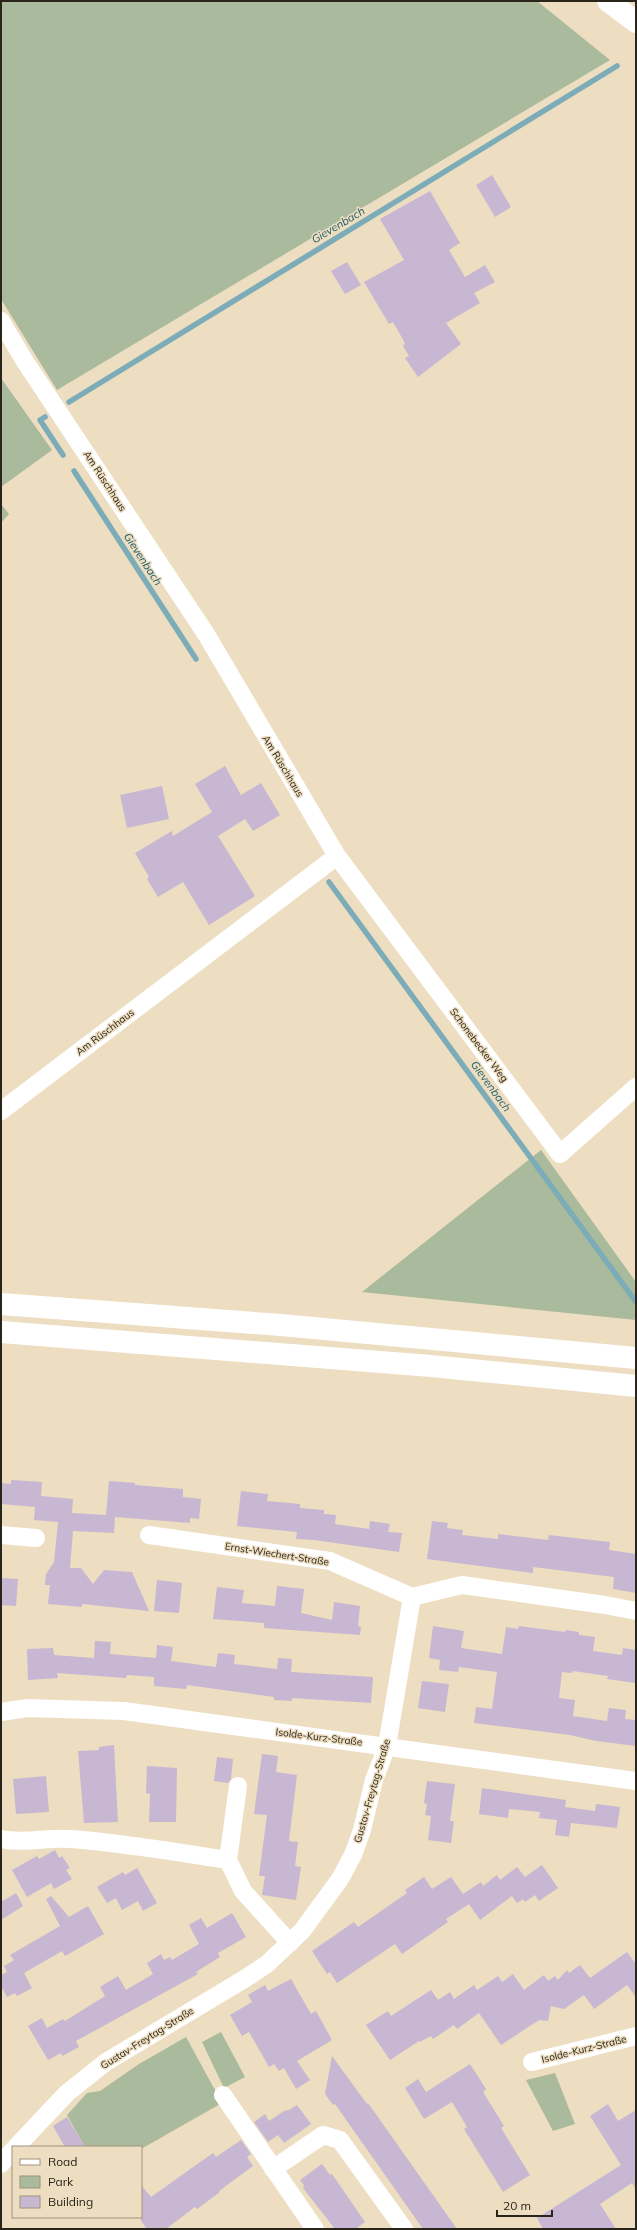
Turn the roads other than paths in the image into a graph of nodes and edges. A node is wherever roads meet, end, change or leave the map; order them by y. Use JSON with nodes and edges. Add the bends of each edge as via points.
{"nodes":[{"id":1,"x":608,"y":1,"type":"edge"},
{"id":2,"x":636,"y":22,"type":"edge"},
{"id":3,"x":1,"y":321,"type":"edge"},
{"id":4,"x":337,"y":856,"type":"junction"},
{"id":5,"x":636,"y":1087,"type":"edge"},
{"id":6,"x":1,"y":1111,"type":"edge"},
{"id":7,"x":1,"y":1304,"type":"edge"},
{"id":8,"x":1,"y":1332,"type":"edge"},
{"id":9,"x":636,"y":1358,"type":"edge"},
{"id":10,"x":636,"y":1386,"type":"edge"},
{"id":11,"x":149,"y":1535,"type":"dead end"},
{"id":12,"x":1,"y":1536,"type":"edge"},
{"id":13,"x":36,"y":1538,"type":"dead end"},
{"id":14,"x":412,"y":1597,"type":"junction"},
{"id":15,"x":636,"y":1611,"type":"edge"},
{"id":16,"x":1,"y":1712,"type":"edge"},
{"id":17,"x":387,"y":1746,"type":"junction"},
{"id":18,"x":636,"y":1781,"type":"edge"},
{"id":19,"x":238,"y":1786,"type":"dead end"},
{"id":20,"x":1,"y":1839,"type":"edge"},
{"id":21,"x":228,"y":1860,"type":"junction"},
{"id":22,"x":290,"y":1943,"type":"junction"},
{"id":23,"x":636,"y":2036,"type":"edge"},
{"id":24,"x":532,"y":2062,"type":"dead end"},
{"id":25,"x":223,"y":2095,"type":"dead end"},
{"id":26,"x":17,"y":2146,"type":"edge"},
{"id":27,"x":12,"y":2151,"type":"edge"},
{"id":28,"x":1,"y":2164,"type":"edge"},
{"id":29,"x":273,"y":2169,"type":"junction"},
{"id":30,"x":315,"y":2229,"type":"edge"},
{"id":31,"x":404,"y":2229,"type":"edge"}],
"edges":[{"from":1,"to":2,"type":"main road"},
{"from":3,"to":4,"type":"street","name":"Am Rüschhaus","via":[[24,360],[206,634]]},
{"from":4,"to":5,"type":"street","name":"Schonebecker Weg","via":[[560,1154]]},
{"from":4,"to":6,"type":"street","name":"Am Rüschhaus"},
{"from":7,"to":9,"type":"main road","via":[[281,1325]]},
{"from":8,"to":10,"type":"main road","via":[[432,1366]]},
{"from":11,"to":14,"type":"street","name":"Ernst-Wiechert-Straße","via":[[330,1561]]},
{"from":12,"to":13,"type":"street"},
{"from":14,"to":15,"type":"street","via":[[462,1585]]},
{"from":14,"to":17,"type":"street","name":"Gustav-Freytag-Straße"},
{"from":16,"to":17,"type":"street","name":"Isolde-Kurz-Straße","via":[[27,1708],[124,1711]]},
{"from":17,"to":18,"type":"street","name":"Isolde-Kurz-Straße"},
{"from":17,"to":22,"type":"street","name":"Gustav-Freytag-Straße","via":[[374,1780],[353,1856],[325,1902]]},
{"from":19,"to":21,"type":"street"},
{"from":20,"to":21,"type":"street","via":[[16,1841],[60,1838],[115,1842]]},
{"from":21,"to":22,"type":"street","via":[[243,1890]]},
{"from":22,"to":26,"type":"street","name":"Gustav-Freytag-Straße","via":[[267,1964],[246,1978],[106,2062],[67,2093]]},
{"from":23,"to":24,"type":"street","name":"Isolde-Kurz-Straße"},
{"from":25,"to":29,"type":"street"},
{"from":27,"to":28,"type":"street"},
{"from":29,"to":30,"type":"street"},
{"from":29,"to":31,"type":"street","via":[[323,2135],[340,2140]]}]}
